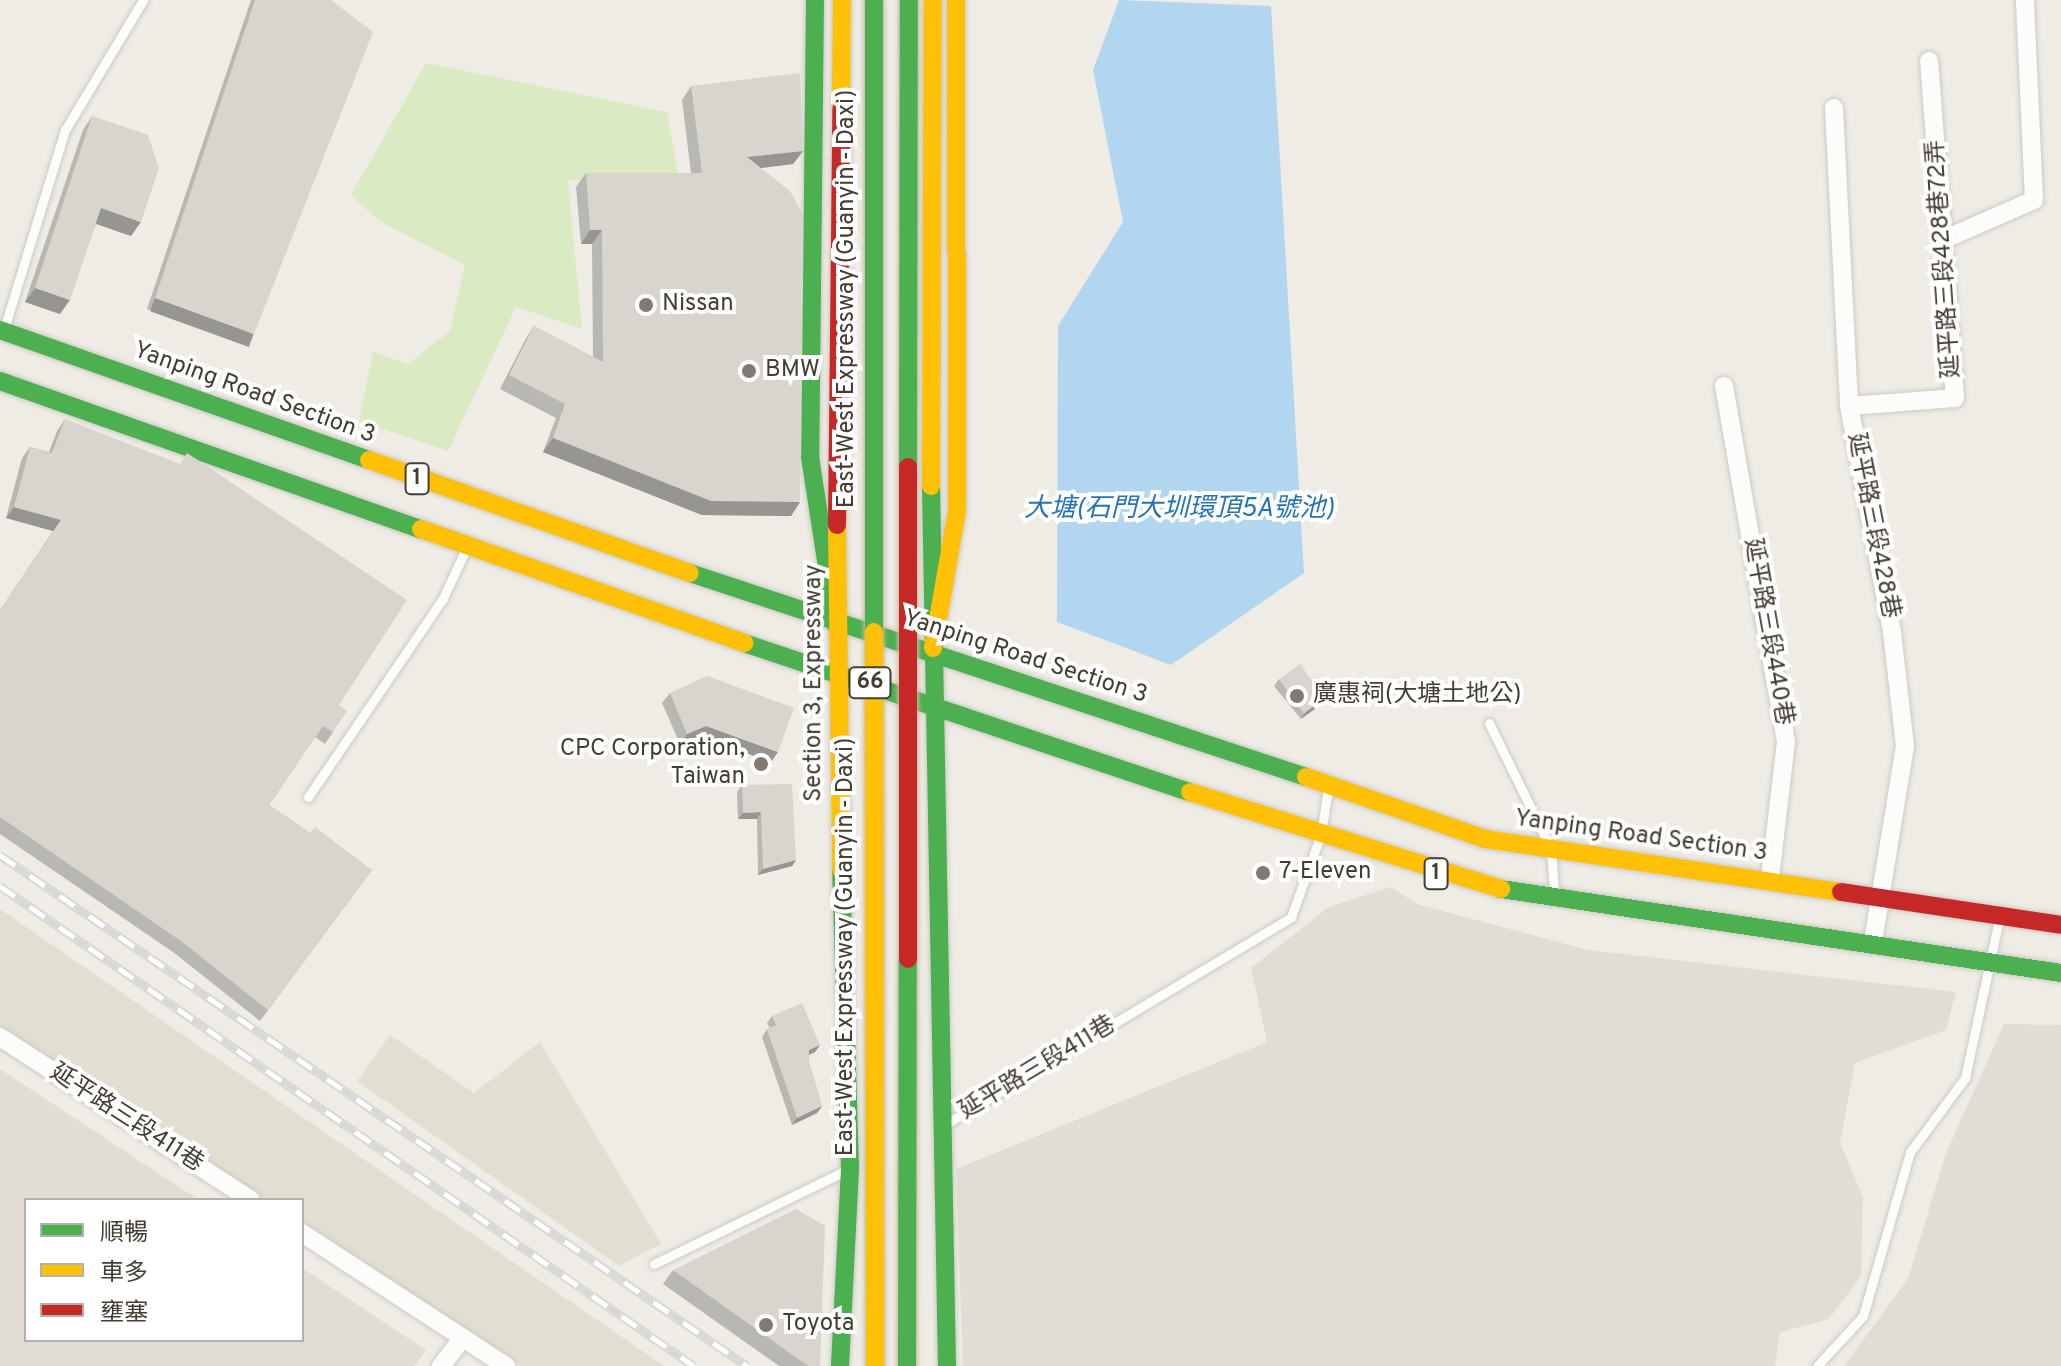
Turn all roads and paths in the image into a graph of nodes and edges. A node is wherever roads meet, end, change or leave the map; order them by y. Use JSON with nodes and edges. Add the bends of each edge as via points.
{"nodes":[{"id":1,"x":143,"y":0,"type":"edge"},
{"id":2,"x":815,"y":0,"type":"edge"},
{"id":3,"x":842,"y":0,"type":"edge"},
{"id":4,"x":874,"y":0,"type":"edge"},
{"id":5,"x":909,"y":0,"type":"edge"},
{"id":6,"x":933,"y":0,"type":"edge"},
{"id":7,"x":956,"y":0,"type":"edge"},
{"id":8,"x":2025,"y":0,"type":"edge"},
{"id":9,"x":1929,"y":61,"type":"dead end"},
{"id":10,"x":1834,"y":108,"type":"dead end"},
{"id":11,"x":1945,"y":239,"type":"junction"},
{"id":12,"x":2,"y":330,"type":"edge"},
{"id":13,"x":128,"y":374,"type":"junction"},
{"id":14,"x":0,"y":381,"type":"edge"},
{"id":15,"x":1724,"y":386,"type":"dead end"},
{"id":16,"x":1849,"y":406,"type":"junction"},
{"id":17,"x":110,"y":420,"type":"junction"},
{"id":18,"x":476,"y":525,"type":"junction"},
{"id":19,"x":836,"y":625,"type":"junction"},
{"id":20,"x":933,"y":648,"type":"junction"},
{"id":21,"x":835,"y":675,"type":"junction"},
{"id":22,"x":933,"y":704,"type":"junction"},
{"id":23,"x":1489,"y":723,"type":"dead end"},
{"id":24,"x":1329,"y":786,"type":"junction"},
{"id":25,"x":308,"y":797,"type":"dead end"},
{"id":26,"x":1321,"y":834,"type":"junction"},
{"id":27,"x":1551,"y":849,"type":"junction"},
{"id":28,"x":1770,"y":879,"type":"junction"},
{"id":29,"x":1884,"y":894,"type":"junction"},
{"id":30,"x":1555,"y":898,"type":"junction"},
{"id":31,"x":2000,"y":916,"type":"junction"},
{"id":32,"x":2061,"y":925,"type":"edge"},
{"id":33,"x":1873,"y":941,"type":"junction"},
{"id":34,"x":843,"y":942,"type":"junction"},
{"id":35,"x":940,"y":953,"type":"junction"},
{"id":36,"x":1991,"y":963,"type":"junction"},
{"id":37,"x":2061,"y":973,"type":"edge"},
{"id":38,"x":0,"y":1037,"type":"edge"},
{"id":39,"x":938,"y":1128,"type":"junction"},
{"id":40,"x":917,"y":1137,"type":"dead end"},
{"id":41,"x":850,"y":1168,"type":"junction"},
{"id":42,"x":248,"y":1198,"type":"edge"},
{"id":43,"x":304,"y":1234,"type":"edge"},
{"id":44,"x":654,"y":1264,"type":"dead end"},
{"id":45,"x":463,"y":1338,"type":"junction"},
{"id":46,"x":441,"y":1366,"type":"edge"},
{"id":47,"x":506,"y":1366,"type":"edge"},
{"id":48,"x":840,"y":1366,"type":"edge"},
{"id":49,"x":875,"y":1366,"type":"edge"},
{"id":50,"x":907,"y":1366,"type":"edge"},
{"id":51,"x":947,"y":1366,"type":"edge"},
{"id":52,"x":1817,"y":1366,"type":"edge"}],
"edges":[{"from":1,"to":12,"type":"lane","via":[[65,130]]},
{"from":2,"to":19,"type":"main road","via":[[813,515]]},
{"from":3,"to":19,"type":"main road","name":"Section 3, Expressway","number":"66"},
{"from":4,"to":49,"type":"main road","name":"East-West Expressway (Guanyin - Daxi)","number":"66","bridge":true},
{"from":5,"to":50,"type":"main road","number":"66","bridge":true},
{"from":6,"to":20,"type":"main road"},
{"from":7,"to":20,"type":"main road","via":[[957,511]]},
{"from":8,"to":11,"type":"street","via":[[2034,200]]},
{"from":9,"to":11,"type":"street","name":"延平路三段428巷72弄"},
{"from":10,"to":16,"type":"street","name":"延平路三段428巷"},
{"from":11,"to":16,"type":"street","name":"延平路三段428巷72弄","via":[[1955,398]]},
{"from":12,"to":13,"type":"main road","name":"Yanping Road Section 3","number":"1"},
{"from":13,"to":17,"type":"main road"},
{"from":13,"to":18,"type":"main road","name":"Yanping Road Section 3","number":"1"},
{"from":14,"to":17,"type":"main road","name":"Yanping Road Section 3","number":"1"},
{"from":15,"to":28,"type":"street","name":"延平路三段440巷","via":[[1786,742]]},
{"from":16,"to":29,"type":"street","name":"延平路三段428巷","via":[[1892,632],[1905,746]]},
{"from":17,"to":18,"type":"main road","name":"Yanping Road Section 3","number":"1"},
{"from":18,"to":19,"type":"main road","name":"Yanping Road Section 3","number":"1"},
{"from":18,"to":21,"type":"main road","name":"Yanping Road Section 3","number":"1"},
{"from":18,"to":25,"type":"lane","via":[[443,598]]},
{"from":19,"to":20,"type":"main road","name":"Yanping Road Section 3","number":"1"},
{"from":19,"to":21,"type":"main road","name":"Section 3, Expressway","number":"66"},
{"from":20,"to":22,"type":"main road"},
{"from":20,"to":24,"type":"main road","name":"Yanping Road Section 3","number":"1"},
{"from":21,"to":22,"type":"main road","name":"Yanping Road Section 3","number":"1"},
{"from":21,"to":34,"type":"main road","name":"Section 3, Expressway","number":"66"},
{"from":22,"to":26,"type":"main road","name":"Yanping Road Section 3","number":"1"},
{"from":22,"to":35,"type":"main road"},
{"from":23,"to":27,"type":"lane"},
{"from":24,"to":26,"type":"lane","name":"延平路三段411巷"},
{"from":24,"to":27,"type":"main road","name":"Yanping Road Section 3","number":"1","via":[[1485,839]]},
{"from":26,"to":30,"type":"main road","name":"Yanping Road Section 3","number":"1","via":[[1467,884]]},
{"from":26,"to":39,"type":"lane","name":"延平路三段411巷","via":[[1291,917]]},
{"from":27,"to":28,"type":"main road","name":"Yanping Road Section 3","number":"1"},
{"from":27,"to":30,"type":"lane"},
{"from":28,"to":29,"type":"main road","name":"Yanping Road Section 3","number":"1"},
{"from":29,"to":31,"type":"main road","name":"Yanping Road Section 3","number":"1"},
{"from":29,"to":33,"type":"street","name":"延平路三段428巷"},
{"from":30,"to":33,"type":"main road","name":"Yanping Road Section 3","number":"1"},
{"from":31,"to":32,"type":"main road","name":"Yanping Road Section 3","number":"1"},
{"from":31,"to":36,"type":"lane"},
{"from":33,"to":36,"type":"main road","name":"Yanping Road Section 3","number":"1"},
{"from":34,"to":35,"type":"street"},
{"from":34,"to":41,"type":"main road","name":"Section 3, Expressway","number":"66"},
{"from":35,"to":39,"type":"main road"},
{"from":36,"to":37,"type":"main road","name":"Yanping Road Section 3","number":"1"},
{"from":36,"to":52,"type":"lane","via":[[1965,1078],[1910,1152],[1863,1316]]},
{"from":38,"to":42,"type":"street","name":"延平路三段411巷"},
{"from":39,"to":51,"type":"main road"},
{"from":40,"to":41,"type":"lane"},
{"from":41,"to":44,"type":"lane"},
{"from":41,"to":48,"type":"main road","name":"Section 3, Expressway","number":"66"},
{"from":43,"to":45,"type":"street"},
{"from":45,"to":46,"type":"street"},
{"from":45,"to":47,"type":"street"}]}
